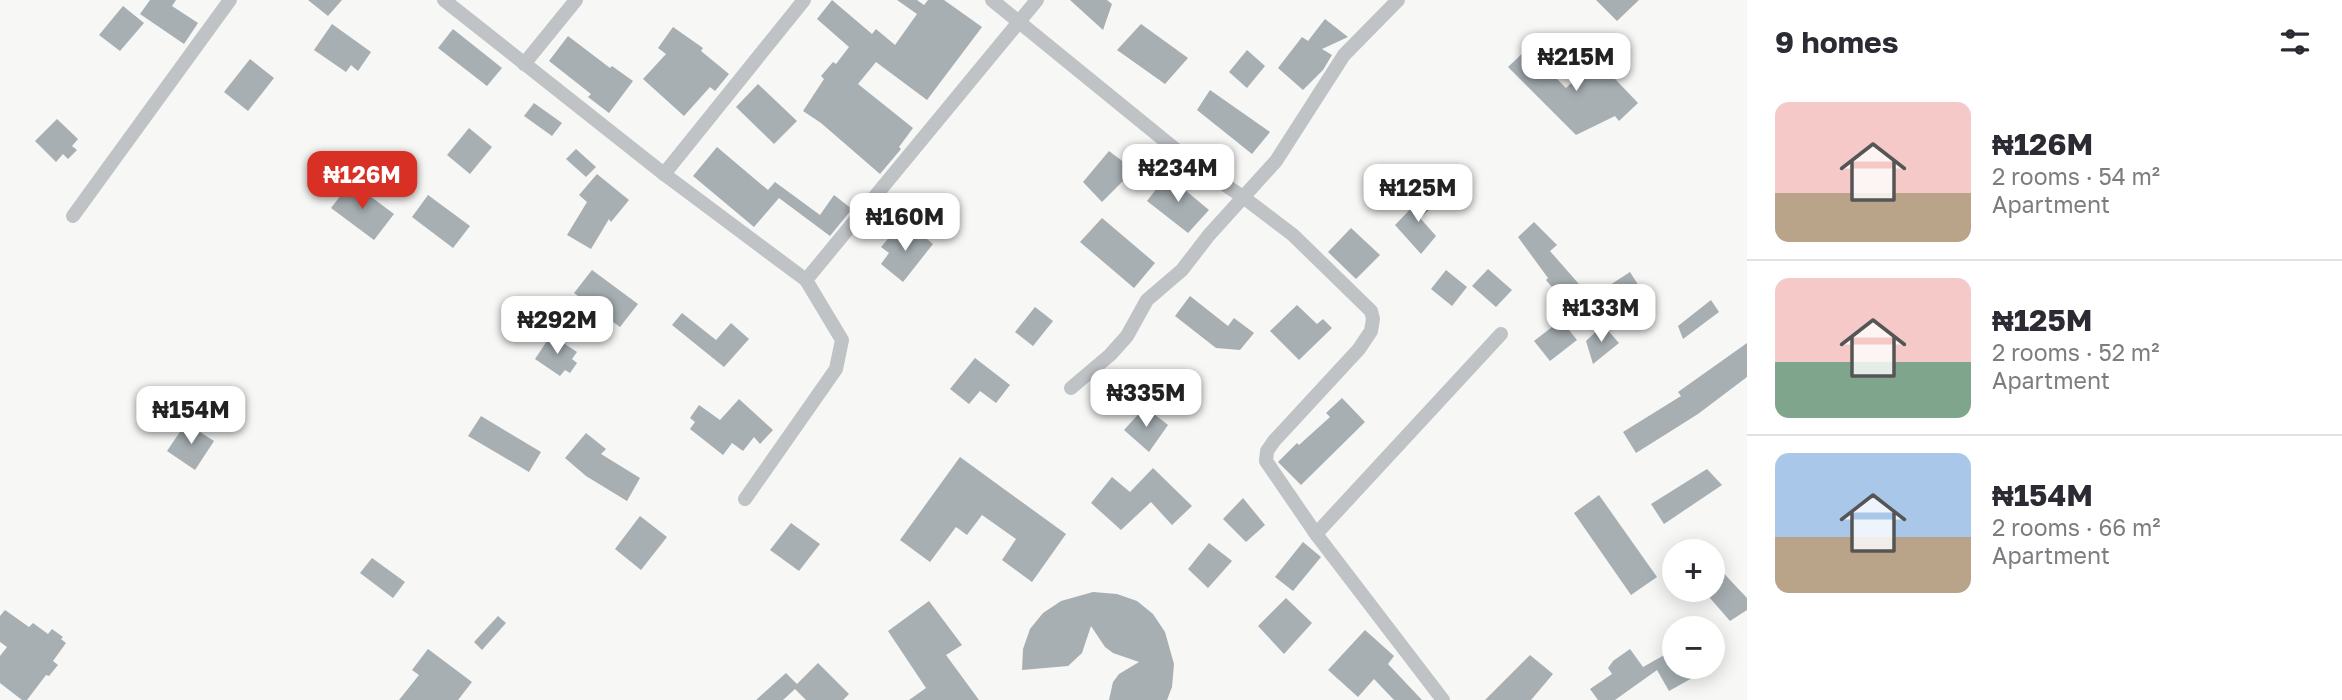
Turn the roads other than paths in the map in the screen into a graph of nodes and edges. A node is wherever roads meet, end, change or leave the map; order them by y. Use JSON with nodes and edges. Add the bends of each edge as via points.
{"nodes":[{"id":1,"x":230,"y":0,"type":"edge"},
{"id":2,"x":444,"y":0,"type":"edge"},
{"id":3,"x":576,"y":0,"type":"edge"},
{"id":4,"x":804,"y":0,"type":"edge"},
{"id":5,"x":992,"y":0,"type":"edge"},
{"id":6,"x":1037,"y":0,"type":"edge"},
{"id":7,"x":1398,"y":0,"type":"edge"},
{"id":8,"x":1018,"y":21,"type":"junction"},
{"id":9,"x":524,"y":64,"type":"junction"},
{"id":10,"x":664,"y":174,"type":"junction"},
{"id":11,"x":1243,"y":197,"type":"junction"},
{"id":12,"x":73,"y":216,"type":"dead end"},
{"id":13,"x":806,"y":280,"type":"junction"},
{"id":14,"x":1501,"y":334,"type":"dead end"},
{"id":15,"x":1071,"y":388,"type":"dead end"},
{"id":16,"x":745,"y":499,"type":"dead end"},
{"id":17,"x":1316,"y":534,"type":"junction"},
{"id":18,"x":1443,"y":700,"type":"edge"}],
"edges":[{"from":1,"to":12,"type":"street"},
{"from":2,"to":9,"type":"street"},
{"from":3,"to":9,"type":"street"},
{"from":4,"to":10,"type":"street"},
{"from":5,"to":8,"type":"street"},
{"from":6,"to":8,"type":"street"},
{"from":7,"to":11,"type":"street","via":[[1344,55],[1276,161]]},
{"from":8,"to":11,"type":"street","via":[[1191,162]]},
{"from":8,"to":13,"type":"street"},
{"from":9,"to":10,"type":"street"},
{"from":10,"to":13,"type":"street"},
{"from":11,"to":15,"type":"street","via":[[1182,270],[1147,300],[1110,355]]},
{"from":11,"to":17,"type":"street","via":[[1324,264],[1373,319],[1359,349],[1267,451],[1266,461],[1274,475]]},
{"from":13,"to":16,"type":"street","via":[[842,340],[836,369]]},
{"from":14,"to":17,"type":"street"},
{"from":17,"to":18,"type":"street"}]}
